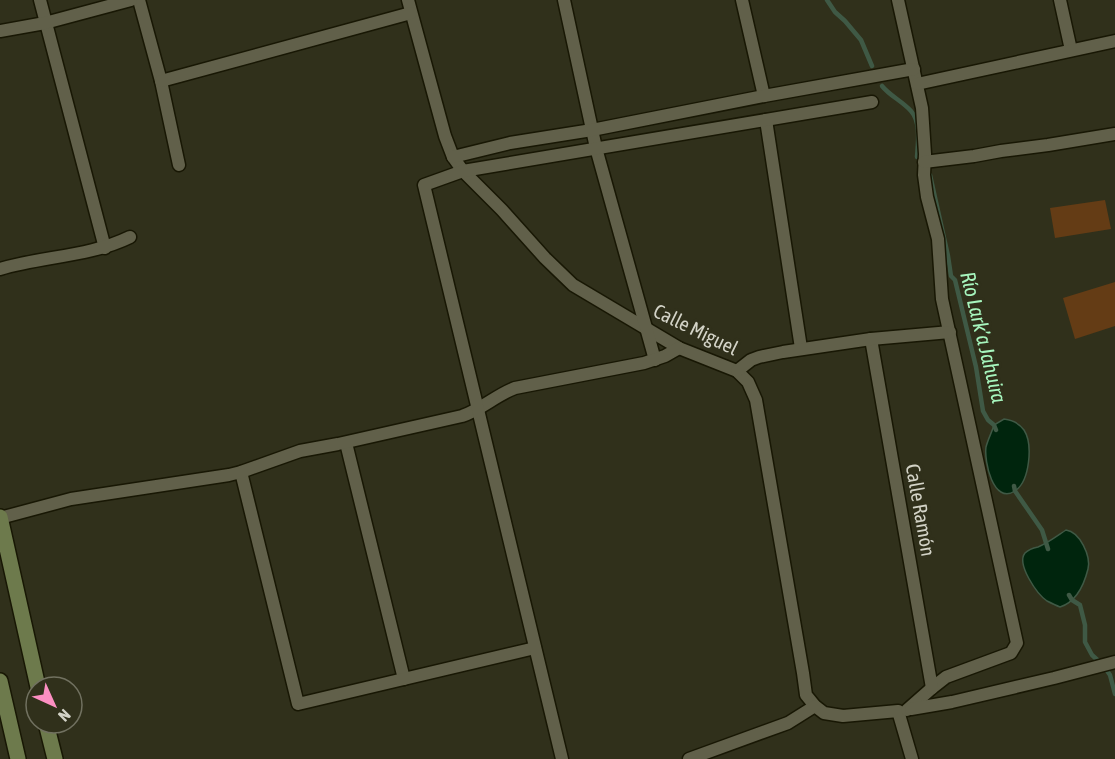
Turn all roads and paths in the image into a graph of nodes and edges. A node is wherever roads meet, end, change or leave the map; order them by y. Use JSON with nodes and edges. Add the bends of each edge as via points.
{"nodes":[{"id":1,"x":40,"y":0,"type":"edge"},
{"id":2,"x":130,"y":0,"type":"edge"},
{"id":3,"x":139,"y":0,"type":"edge"},
{"id":4,"x":408,"y":0,"type":"edge"},
{"id":5,"x":565,"y":0,"type":"edge"},
{"id":6,"x":741,"y":0,"type":"edge"},
{"id":7,"x":898,"y":0,"type":"edge"},
{"id":8,"x":1060,"y":0,"type":"edge"},
{"id":9,"x":411,"y":14,"type":"junction"},
{"id":10,"x":45,"y":23,"type":"junction"},
{"id":11,"x":0,"y":31,"type":"edge"},
{"id":12,"x":1115,"y":41,"type":"edge"},
{"id":13,"x":1071,"y":50,"type":"junction"},
{"id":14,"x":914,"y":69,"type":"junction"},
{"id":15,"x":161,"y":81,"type":"junction"},
{"id":16,"x":917,"y":84,"type":"junction"},
{"id":17,"x":764,"y":96,"type":"junction"},
{"id":18,"x":872,"y":102,"type":"dead end"},
{"id":19,"x":766,"y":120,"type":"junction"},
{"id":20,"x":592,"y":130,"type":"junction"},
{"id":21,"x":1115,"y":134,"type":"edge"},
{"id":22,"x":596,"y":148,"type":"junction"},
{"id":23,"x":453,"y":157,"type":"junction"},
{"id":24,"x":924,"y":162,"type":"junction"},
{"id":25,"x":179,"y":165,"type":"dead end"},
{"id":26,"x":463,"y":171,"type":"junction"},
{"id":27,"x":130,"y":237,"type":"dead end"},
{"id":28,"x":105,"y":248,"type":"junction"},
{"id":29,"x":0,"y":269,"type":"edge"},
{"id":30,"x":646,"y":328,"type":"junction"},
{"id":31,"x":950,"y":332,"type":"junction"},
{"id":32,"x":871,"y":339,"type":"junction"},
{"id":33,"x":679,"y":348,"type":"junction"},
{"id":34,"x":801,"y":348,"type":"junction"},
{"id":35,"x":655,"y":360,"type":"junction"},
{"id":36,"x":737,"y":371,"type":"junction"},
{"id":37,"x":478,"y":410,"type":"junction"},
{"id":38,"x":346,"y":443,"type":"junction"},
{"id":39,"x":241,"y":472,"type":"junction"},
{"id":40,"x":0,"y":518,"type":"edge"},
{"id":41,"x":535,"y":648,"type":"junction"},
{"id":42,"x":1115,"y":662,"type":"edge"},
{"id":43,"x":35,"y":675,"type":"edge"},
{"id":44,"x":404,"y":679,"type":"junction"},
{"id":45,"x":0,"y":681,"type":"edge"},
{"id":46,"x":932,"y":688,"type":"junction"},
{"id":47,"x":815,"y":706,"type":"junction"},
{"id":48,"x":903,"y":710,"type":"junction"},
{"id":49,"x":49,"y":735,"type":"edge"},
{"id":50,"x":18,"y":759,"type":"edge"},
{"id":51,"x":55,"y":759,"type":"edge"},
{"id":52,"x":562,"y":759,"type":"edge"},
{"id":53,"x":689,"y":759,"type":"edge"},
{"id":54,"x":912,"y":759,"type":"edge"}],
"edges":[{"from":1,"to":10,"type":"street"},
{"from":2,"to":10,"type":"street"},
{"from":3,"to":15,"type":"street"},
{"from":4,"to":9,"type":"street","name":"Calle Miguel"},
{"from":5,"to":20,"type":"street"},
{"from":6,"to":17,"type":"street"},
{"from":7,"to":14,"type":"street"},
{"from":8,"to":13,"type":"street"},
{"from":9,"to":15,"type":"street"},
{"from":9,"to":23,"type":"street","name":"Calle Miguel"},
{"from":10,"to":11,"type":"street"},
{"from":10,"to":28,"type":"street"},
{"from":12,"to":13,"type":"street"},
{"from":13,"to":16,"type":"street"},
{"from":14,"to":16,"type":"street"},
{"from":14,"to":17,"type":"street"},
{"from":15,"to":25,"type":"street"},
{"from":16,"to":24,"type":"street"},
{"from":17,"to":20,"type":"street"},
{"from":18,"to":19,"type":"street"},
{"from":19,"to":22,"type":"street"},
{"from":19,"to":34,"type":"street"},
{"from":20,"to":22,"type":"street"},
{"from":20,"to":23,"type":"street"},
{"from":21,"to":24,"type":"street"},
{"from":22,"to":26,"type":"street"},
{"from":22,"to":30,"type":"street"},
{"from":23,"to":26,"type":"street","name":"Calle Miguel"},
{"from":24,"to":31,"type":"street"},
{"from":26,"to":30,"type":"street","name":"Calle Miguel","via":[[573,285]]},
{"from":26,"to":37,"type":"street","via":[[424,185]]},
{"from":27,"to":28,"type":"street"},
{"from":28,"to":29,"type":"street"},
{"from":30,"to":33,"type":"street","name":"Calle Miguel"},
{"from":30,"to":35,"type":"street"},
{"from":31,"to":32,"type":"street"},
{"from":31,"to":46,"type":"street","via":[[1017,643],[1011,653],[946,677]]},
{"from":32,"to":34,"type":"street"},
{"from":32,"to":46,"type":"street","name":"Calle Ramón"},
{"from":33,"to":35,"type":"street"},
{"from":33,"to":36,"type":"street","name":"Calle Miguel"},
{"from":34,"to":36,"type":"street","via":[[759,357]]},
{"from":35,"to":37,"type":"street","via":[[515,388]]},
{"from":36,"to":47,"type":"street","name":"Calle Miguel","via":[[748,381],[756,400],[806,695]]},
{"from":37,"to":38,"type":"street"},
{"from":37,"to":41,"type":"street"},
{"from":38,"to":39,"type":"street","via":[[300,451]]},
{"from":38,"to":44,"type":"street"},
{"from":39,"to":40,"type":"street","via":[[71,499]]},
{"from":39,"to":44,"type":"street","via":[[298,704]]},
{"from":40,"to":43,"type":"street"},
{"from":41,"to":44,"type":"street"},
{"from":41,"to":52,"type":"street"},
{"from":42,"to":48,"type":"street","via":[[952,702]]},
{"from":45,"to":50,"type":"street"},
{"from":46,"to":48,"type":"street"},
{"from":47,"to":48,"type":"street","via":[[824,713],[843,716]]},
{"from":47,"to":53,"type":"street","via":[[788,723]]},
{"from":48,"to":54,"type":"street"},
{"from":49,"to":51,"type":"street"}]}
